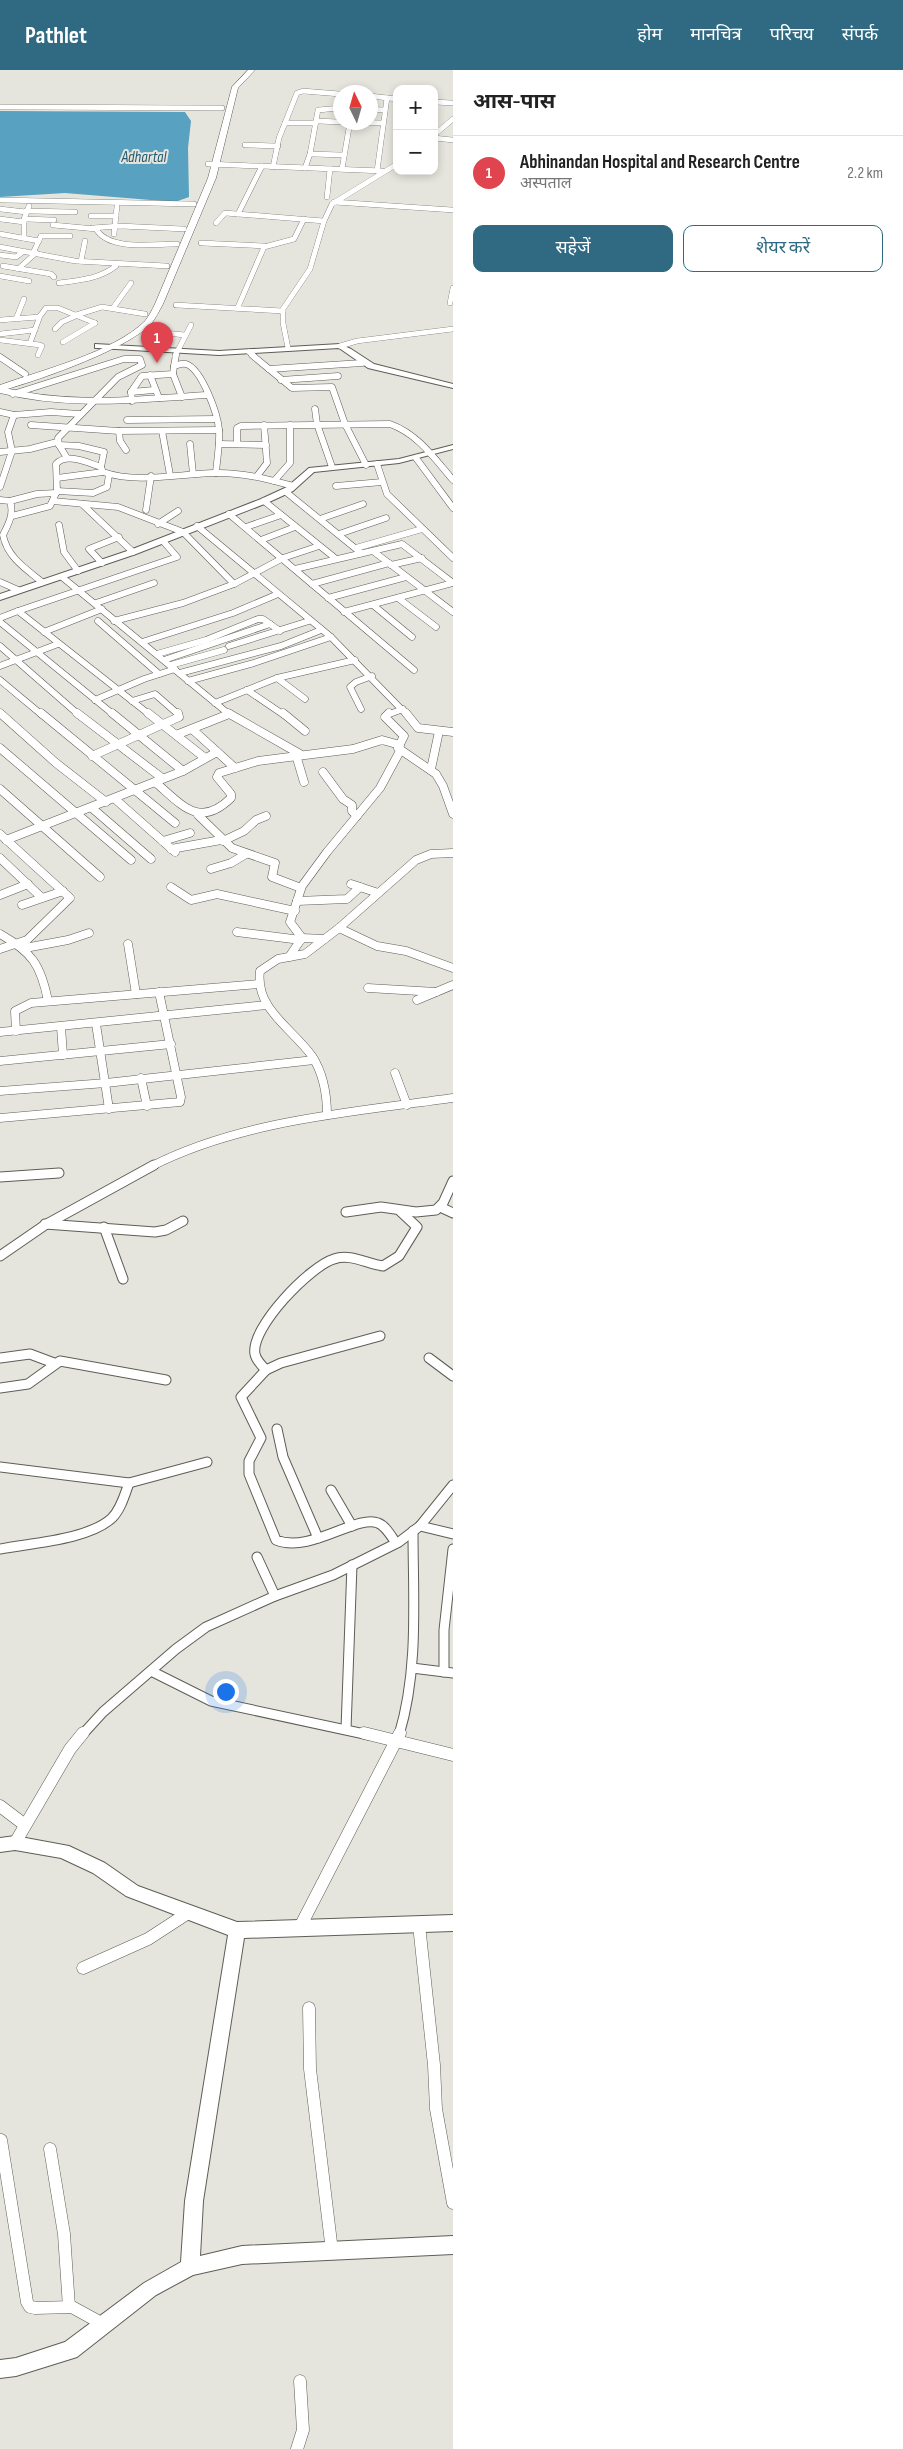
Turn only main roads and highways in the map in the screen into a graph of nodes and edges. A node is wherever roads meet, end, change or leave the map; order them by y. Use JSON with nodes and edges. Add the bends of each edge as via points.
{"nodes":[{"id":1,"x":246,"y":70,"type":"edge"},
{"id":2,"x":252,"y":70,"type":"edge"},
{"id":3,"x":237,"y":81,"type":"junction"},
{"id":4,"x":212,"y":164,"type":"junction"},
{"id":5,"x":194,"y":209,"type":"junction"},
{"id":6,"x":109,"y":344,"type":"junction"},
{"id":7,"x":0,"y":384,"type":"edge"},
{"id":8,"x":0,"y":389,"type":"edge"}],
"edges":[{"from":1,"to":3,"type":"main road"},
{"from":2,"to":3,"type":"main road"},
{"from":3,"to":4,"type":"main road"},
{"from":3,"to":4,"type":"main road","via":[[228,86]]},
{"from":4,"to":5,"type":"main road"},
{"from":5,"to":6,"type":"main road","via":[[145,314]]},
{"from":5,"to":6,"type":"main road","via":[[154,315],[142,327]]},
{"from":6,"to":7,"type":"main road"},
{"from":6,"to":8,"type":"main road"}]}
